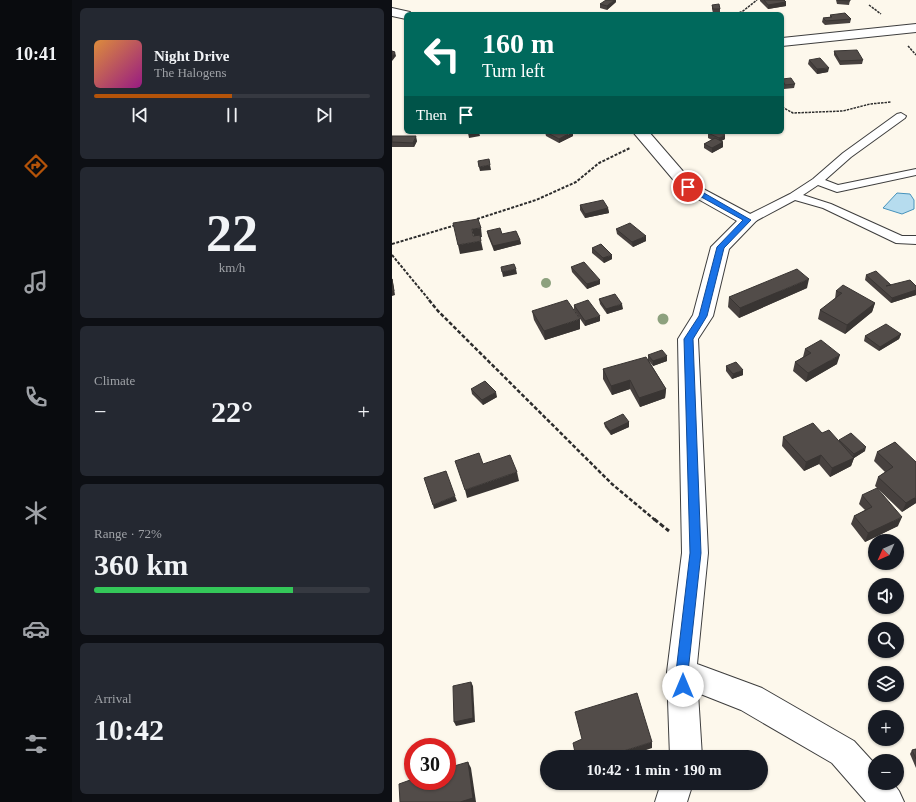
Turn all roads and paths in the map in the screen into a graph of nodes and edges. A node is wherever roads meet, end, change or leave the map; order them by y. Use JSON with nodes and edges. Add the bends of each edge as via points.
{"nodes":[{"id":1,"x":757,"y":0,"type":"edge"},
{"id":2,"x":741,"y":12,"type":"edge"},
{"id":3,"x":916,"y":28,"type":"edge"},
{"id":4,"x":784,"y":42,"type":"edge"},
{"id":5,"x":894,"y":102,"type":"dead end"},
{"id":6,"x":784,"y":108,"type":"edge"},
{"id":7,"x":901,"y":116,"type":"dead end"},
{"id":8,"x":645,"y":137,"type":"edge"},
{"id":9,"x":916,"y":172,"type":"edge"},
{"id":10,"x":817,"y":181,"type":"junction"},
{"id":11,"x":794,"y":196,"type":"junction"},
{"id":12,"x":475,"y":220,"type":"edge"},
{"id":13,"x":748,"y":220,"type":"junction"},
{"id":14,"x":461,"y":224,"type":"edge"},
{"id":15,"x":916,"y":240,"type":"edge"},
{"id":16,"x":392,"y":244,"type":"edge"},
{"id":17,"x":392,"y":255,"type":"edge"},
{"id":18,"x":695,"y":553,"type":"junction"},
{"id":19,"x":682,"y":672,"type":"junction"},
{"id":20,"x":686,"y":750,"type":"edge"},
{"id":21,"x":675,"y":790,"type":"edge"},
{"id":22,"x":671,"y":802,"type":"edge"},
{"id":23,"x":888,"y":802,"type":"edge"}],
"edges":[{"from":1,"to":2,"type":"path"},
{"from":3,"to":4,"type":"street"},
{"from":5,"to":6,"type":"path","via":[[870,104],[836,112],[793,113]]},
{"from":7,"to":10,"type":"lane","via":[[847,155]]},
{"from":8,"to":12,"type":"path","via":[[633,147],[599,163],[576,182],[536,200]]},
{"from":8,"to":13,"type":"street","via":[[688,187]]},
{"from":9,"to":10,"type":"lane","via":[[837,189]]},
{"from":10,"to":11,"type":"lane"},
{"from":11,"to":13,"type":"lane"},
{"from":11,"to":15,"type":"lane","via":[[827,206],[900,240]]},
{"from":13,"to":18,"type":"street","via":[[720,247],[703,316],[688,339]]},
{"from":14,"to":16,"type":"path"},
{"from":17,"to":18,"type":"path","via":[[438,311],[612,484]]},
{"from":18,"to":19,"type":"street"},
{"from":19,"to":20,"type":"street"},
{"from":19,"to":23,"type":"street","via":[[751,699],[843,752]]},
{"from":21,"to":22,"type":"street"}]}
